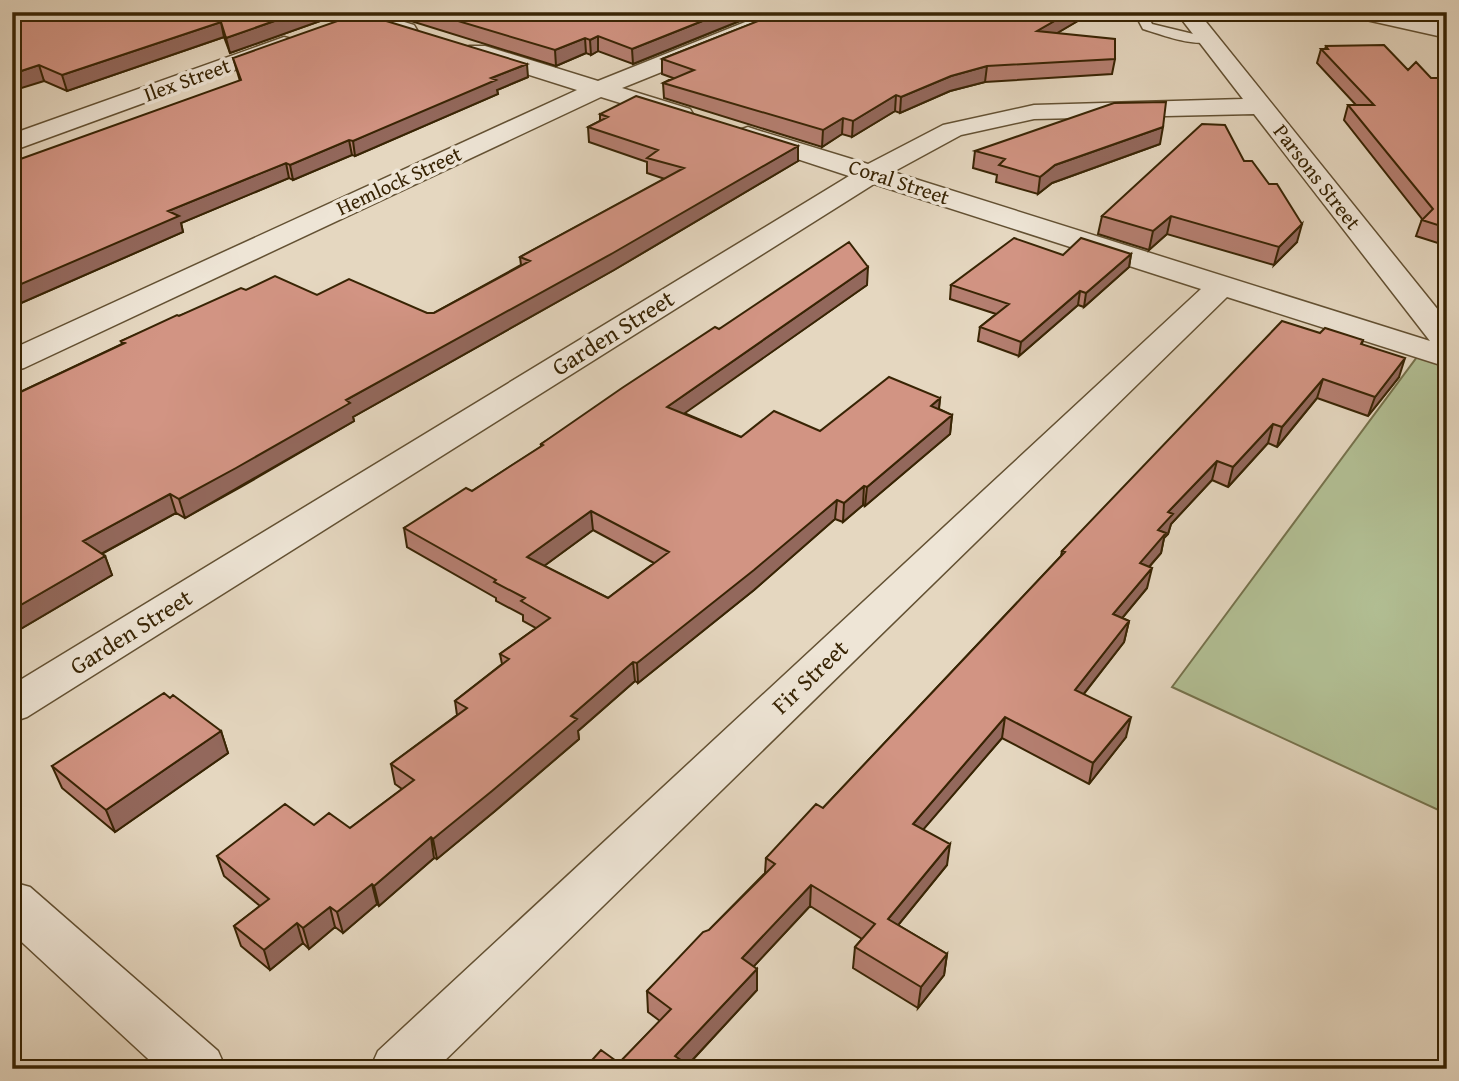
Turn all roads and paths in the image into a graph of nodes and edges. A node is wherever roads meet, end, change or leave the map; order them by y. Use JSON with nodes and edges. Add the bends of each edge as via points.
{"nodes":[{"id":1,"x":790,"y":12,"type":"edge"},
{"id":2,"x":1140,"y":12,"type":"edge"},
{"id":3,"x":1187,"y":12,"type":"edge"},
{"id":4,"x":1362,"y":12,"type":"edge"},
{"id":5,"x":349,"y":18,"type":"edge"},
{"id":6,"x":1447,"y":31,"type":"edge"},
{"id":7,"x":310,"y":35,"type":"edge"},
{"id":8,"x":427,"y":36,"type":"edge"},
{"id":9,"x":1208,"y":39,"type":"junction"},
{"id":10,"x":453,"y":44,"type":"edge"},
{"id":11,"x":598,"y":89,"type":"junction"},
{"id":12,"x":1261,"y":106,"type":"junction"},
{"id":13,"x":702,"y":121,"type":"edge"},
{"id":14,"x":729,"y":129,"type":"edge"},
{"id":15,"x":12,"y":143,"type":"edge"},
{"id":16,"x":872,"y":173,"type":"junction"},
{"id":17,"x":1222,"y":285,"type":"junction"},
{"id":18,"x":1447,"y":342,"type":"edge"},
{"id":19,"x":1447,"y":357,"type":"edge"},
{"id":20,"x":12,"y":361,"type":"edge"},
{"id":21,"x":12,"y":706,"type":"edge"},
{"id":22,"x":12,"y":902,"type":"edge"},
{"id":23,"x":198,"y":1069,"type":"edge"},
{"id":24,"x":398,"y":1069,"type":"edge"}],
"edges":[{"from":1,"to":11,"type":"street","name":"Hemlock Street"},
{"from":2,"to":9,"type":"lane","via":[[1147,26]]},
{"from":3,"to":9,"type":"street","name":"Parsons Street"},
{"from":4,"to":6,"type":"street"},
{"from":5,"to":8,"type":"street"},
{"from":7,"to":15,"type":"street","name":"Ilex Street"},
{"from":9,"to":12,"type":"street","name":"Parsons Street"},
{"from":10,"to":11,"type":"street"},
{"from":11,"to":13,"type":"street"},
{"from":11,"to":20,"type":"street","name":"Hemlock Street"},
{"from":12,"to":16,"type":"street","name":"Garden Street","via":[[1008,116],[952,130]]},
{"from":12,"to":18,"type":"street","name":"Parsons Street"},
{"from":14,"to":16,"type":"street","name":"Coral Street"},
{"from":16,"to":17,"type":"street","name":"Coral Street"},
{"from":16,"to":21,"type":"street","name":"Garden Street"},
{"from":17,"to":19,"type":"street","name":"Coral Street"},
{"from":17,"to":24,"type":"street","name":"Fir Street"},
{"from":22,"to":23,"type":"street"}]}
